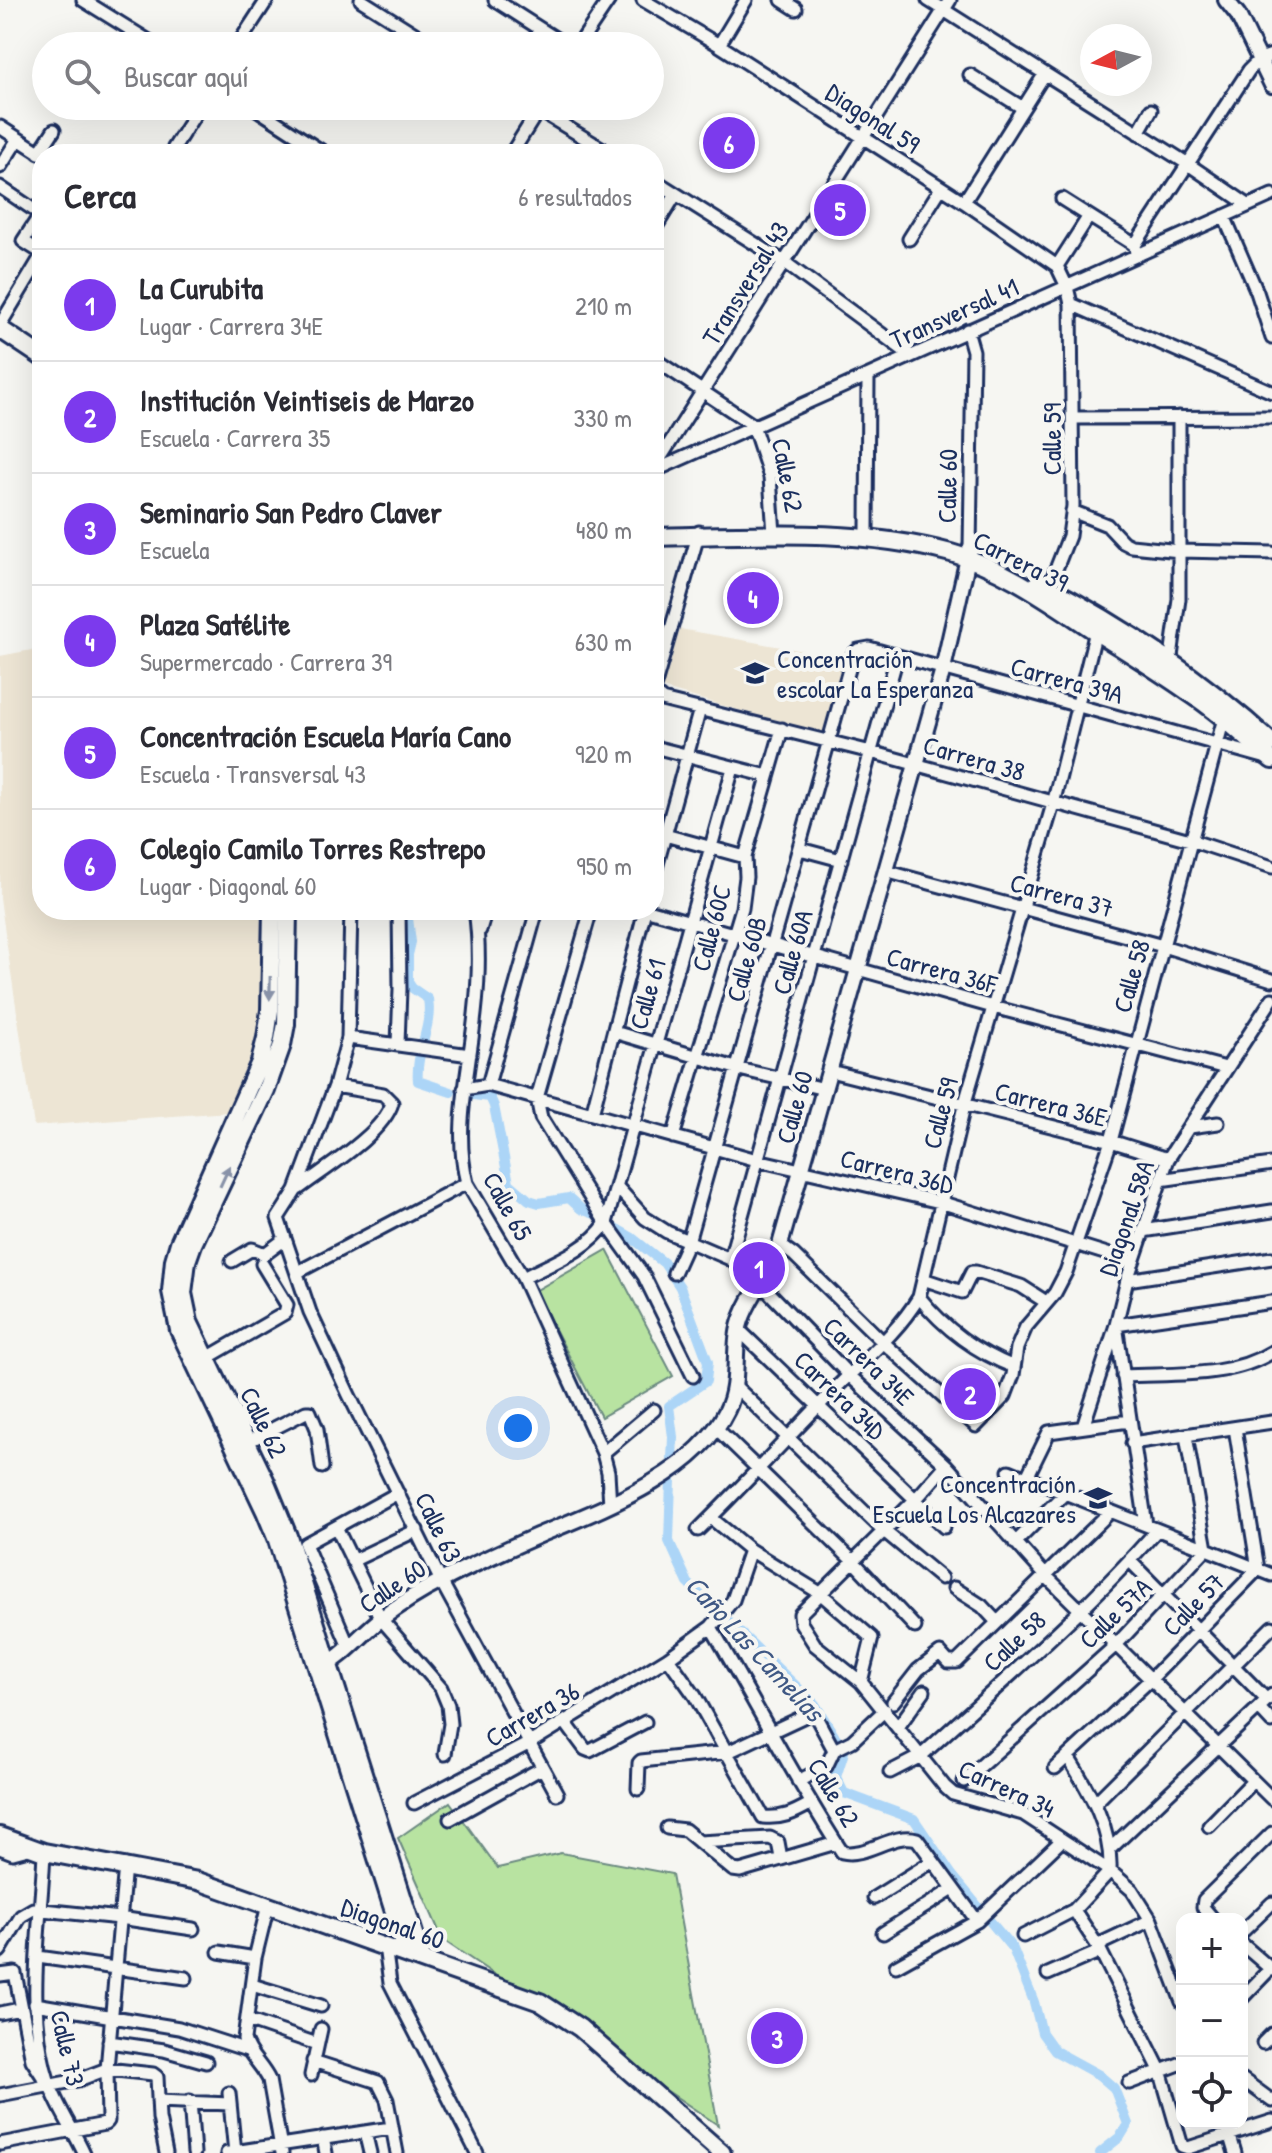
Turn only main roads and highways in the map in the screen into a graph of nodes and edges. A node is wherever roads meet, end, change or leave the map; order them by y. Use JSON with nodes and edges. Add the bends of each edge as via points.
{"nodes":[{"id":1,"x":0,"y":327,"type":"edge"},
{"id":2,"x":32,"y":348,"type":"edge"},
{"id":3,"x":664,"y":530,"type":"edge"},
{"id":4,"x":774,"y":530,"type":"junction"},
{"id":5,"x":699,"y":532,"type":"junction"},
{"id":6,"x":664,"y":536,"type":"edge"},
{"id":7,"x":969,"y":554,"type":"junction"},
{"id":8,"x":1272,"y":743,"type":"edge"},
{"id":9,"x":1272,"y":760,"type":"edge"},
{"id":10,"x":272,"y":920,"type":"edge"},
{"id":11,"x":288,"y":920,"type":"edge"},
{"id":12,"x":324,"y":1666,"type":"junction"},
{"id":13,"x":0,"y":1836,"type":"edge"},
{"id":14,"x":415,"y":1956,"type":"junction"},
{"id":15,"x":722,"y":2153,"type":"edge"}],
"edges":[{"from":1,"to":2,"type":"main road"},
{"from":3,"to":5,"type":"main road","name":"Carrera 39"},
{"from":4,"to":5,"type":"main road","name":"Carrera 39"},
{"from":4,"to":7,"type":"main road","name":"Carrera 39"},
{"from":4,"to":7,"type":"main road","name":"Carrera 39","via":[[867,530],[938,541]]},
{"from":5,"to":6,"type":"main road","name":"Carrera 39"},
{"from":7,"to":8,"type":"main road","name":"Carrera 39","via":[[1049,587],[1170,664]]},
{"from":7,"to":9,"type":"main road","name":"Carrera 39","via":[[1187,690]]},
{"from":10,"to":12,"type":"main road","name":"Calle 62","one_way":true,"via":[[270,1010],[260,1062],[179,1243],[171,1291],[179,1330],[277,1540]]},
{"from":12,"to":11,"type":"main road","name":"Calle 62","one_way":true,"via":[[288,1536],[185,1308],[183,1293],[193,1244],[282,1045]]},
{"from":12,"to":14,"type":"main road","name":"Calle 62"},
{"from":13,"to":14,"type":"main road","name":"Diagonal 60","via":[[38,1850],[198,1881]]},
{"from":14,"to":15,"type":"main road","name":"Diagonal 60","via":[[562,2014]]}]}
